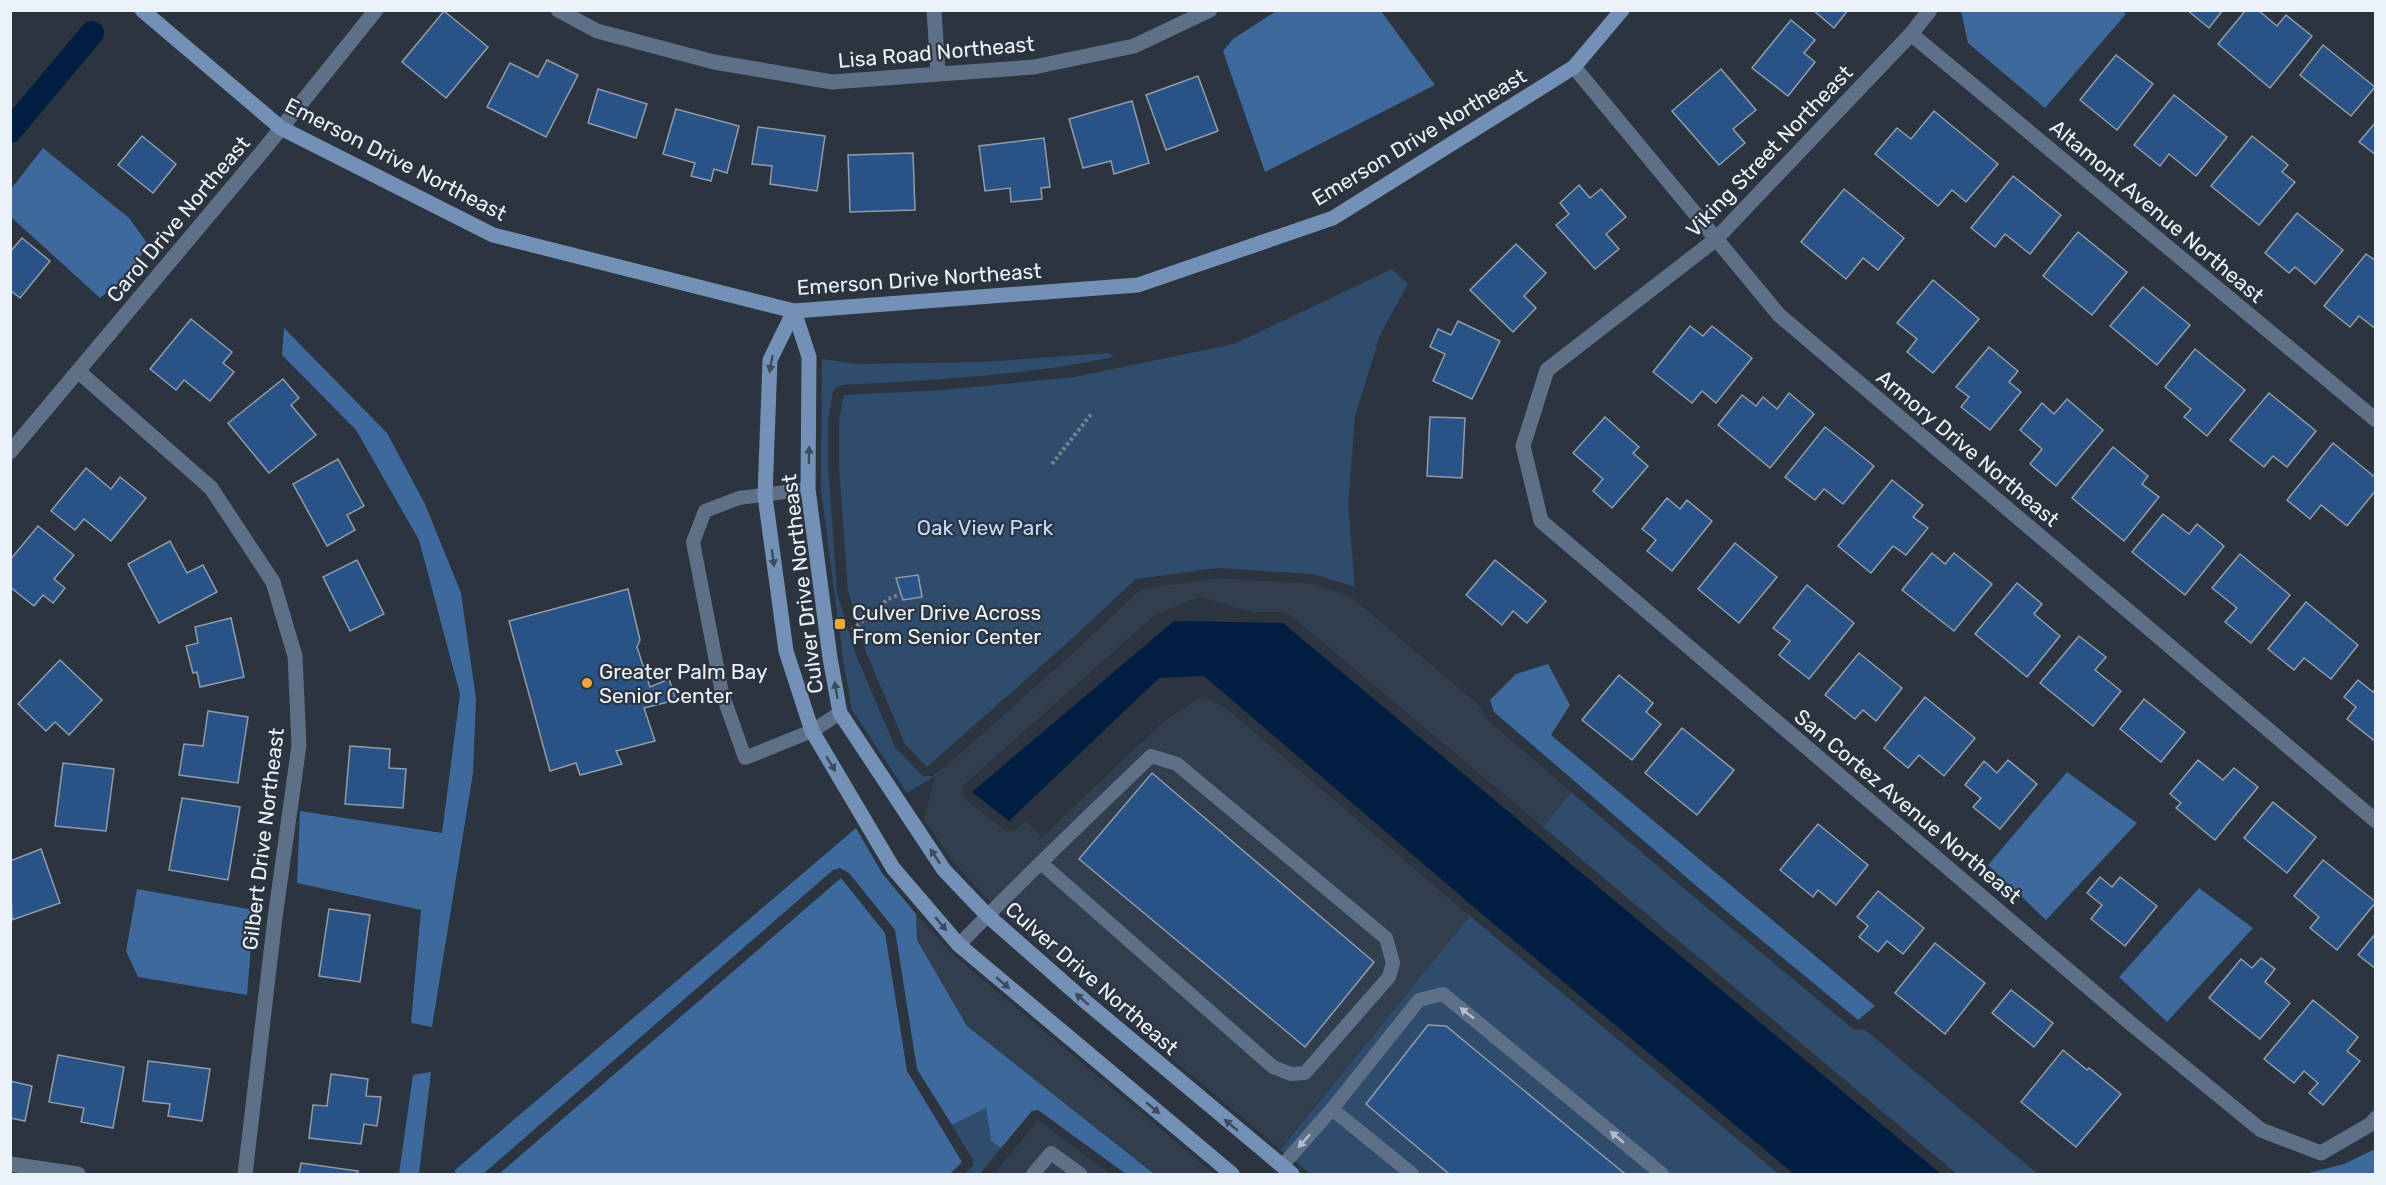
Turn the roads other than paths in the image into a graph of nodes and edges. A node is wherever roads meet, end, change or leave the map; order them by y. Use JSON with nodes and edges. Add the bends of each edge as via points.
{"nodes":[{"id":1,"x":142,"y":10,"type":"edge"},
{"id":2,"x":375,"y":10,"type":"edge"},
{"id":3,"x":558,"y":10,"type":"edge"},
{"id":4,"x":934,"y":10,"type":"edge"},
{"id":5,"x":1210,"y":10,"type":"edge"},
{"id":6,"x":1622,"y":10,"type":"edge"},
{"id":7,"x":1930,"y":10,"type":"edge"},
{"id":8,"x":1911,"y":34,"type":"junction"},
{"id":9,"x":1574,"y":68,"type":"junction"},
{"id":10,"x":938,"y":73,"type":"junction"},
{"id":11,"x":281,"y":128,"type":"junction"},
{"id":12,"x":1715,"y":240,"type":"junction"},
{"id":13,"x":794,"y":311,"type":"junction"},
{"id":14,"x":79,"y":372,"type":"junction"},
{"id":15,"x":2376,"y":420,"type":"edge"},
{"id":16,"x":1523,"y":446,"type":"joint"},
{"id":17,"x":10,"y":452,"type":"edge"},
{"id":18,"x":808,"y":489,"type":"junction"},
{"id":19,"x":765,"y":496,"type":"junction"},
{"id":20,"x":840,"y":713,"type":"junction"},
{"id":21,"x":812,"y":732,"type":"junction"},
{"id":22,"x":2376,"y":821,"type":"edge"},
{"id":23,"x":1041,"y":863,"type":"junction"},
{"id":24,"x":987,"y":915,"type":"junction"},
{"id":25,"x":959,"y":945,"type":"junction"},
{"id":26,"x":1332,"y":1109,"type":"junction"},
{"id":27,"x":2376,"y":1119,"type":"edge"},
{"id":28,"x":10,"y":1164,"type":"edge"},
{"id":29,"x":1287,"y":1170,"type":"edge"},
{"id":30,"x":78,"y":1174,"type":"edge"},
{"id":31,"x":245,"y":1174,"type":"edge"},
{"id":32,"x":1033,"y":1174,"type":"edge"},
{"id":33,"x":1080,"y":1174,"type":"edge"},
{"id":34,"x":1232,"y":1174,"type":"edge"},
{"id":35,"x":1412,"y":1174,"type":"edge"},
{"id":36,"x":1662,"y":1174,"type":"edge"}],
"edges":[{"from":1,"to":11,"type":"street","name":"Emerson Drive Northeast"},
{"from":2,"to":11,"type":"street","name":"Carol Drive Northeast"},
{"from":3,"to":10,"type":"street","name":"Lisa Road Northeast","via":[[597,31],[682,54],[832,82]]},
{"from":4,"to":10,"type":"street"},
{"from":5,"to":10,"type":"street","name":"Lisa Road Northeast","via":[[1134,46],[1034,67]]},
{"from":6,"to":9,"type":"street","name":"Emerson Drive Northeast"},
{"from":7,"to":8,"type":"street","name":"Viking Street Northeast"},
{"from":8,"to":12,"type":"street","name":"Viking Street Northeast"},
{"from":8,"to":15,"type":"street","name":"Altamont Avenue Northeast"},
{"from":9,"to":12,"type":"street","name":"Armory Drive Northeast"},
{"from":9,"to":13,"type":"street","name":"Emerson Drive Northeast","via":[[1333,218],[1138,285]]},
{"from":11,"to":13,"type":"street","name":"Emerson Drive Northeast","via":[[493,235]]},
{"from":11,"to":14,"type":"street","name":"Carol Drive Northeast"},
{"from":12,"to":16,"type":"street","name":"Viking Street Northeast","via":[[1548,370]]},
{"from":12,"to":22,"type":"street","name":"Armory Drive Northeast","via":[[1779,315]]},
{"from":18,"to":13,"type":"street","name":"Culver Drive Northeast","one_way":true,"via":[[809,357]]},
{"from":13,"to":19,"type":"street","name":"Culver Drive Northeast","one_way":true,"via":[[770,360]]},
{"from":14,"to":17,"type":"street","name":"Carol Drive Northeast"},
{"from":14,"to":31,"type":"street","name":"Gilbert Drive Northeast","via":[[211,488],[273,582],[295,656],[299,745]]},
{"from":16,"to":27,"type":"street","name":"San Cortez Avenue Northeast","via":[[1541,521],[2261,1130],[2321,1153]]},
{"from":18,"to":19,"type":"lane"},
{"from":20,"to":18,"type":"street","name":"Culver Drive Northeast","one_way":true},
{"from":19,"to":21,"type":"street","name":"Culver Drive Northeast","one_way":true,"via":[[786,651]]},
{"from":19,"to":21,"type":"lane","via":[[738,498],[705,511],[693,542],[722,693],[745,758]]},
{"from":20,"to":21,"type":"lane"},
{"from":24,"to":20,"type":"street","name":"Culver Drive Northeast","one_way":true,"via":[[944,870]]},
{"from":21,"to":25,"type":"street","name":"Culver Drive Northeast","one_way":true,"via":[[893,868]]},
{"from":23,"to":23,"type":"lane","via":[[1151,756],[1168,761],[1177,764],[1386,938],[1393,963],[1389,977],[1305,1073],[1291,1074],[1273,1067]]},
{"from":23,"to":24,"type":"lane"},
{"from":24,"to":25,"type":"lane"},
{"from":29,"to":24,"type":"street","name":"Culver Drive Northeast","one_way":true},
{"from":25,"to":34,"type":"street","name":"Culver Drive Northeast","one_way":true},
{"from":26,"to":29,"type":"lane","one_way":true},
{"from":26,"to":35,"type":"lane"},
{"from":36,"to":26,"type":"lane","one_way":true,"via":[[1443,994],[1419,1000]]},
{"from":28,"to":30,"type":"street"},
{"from":32,"to":33,"type":"lane","via":[[1051,1153]]}]}
